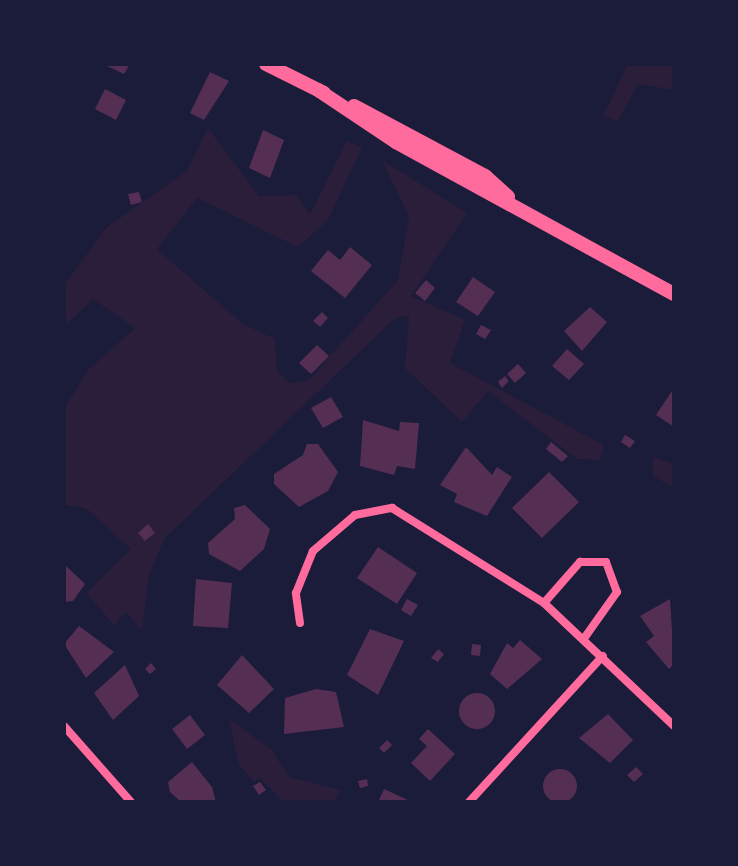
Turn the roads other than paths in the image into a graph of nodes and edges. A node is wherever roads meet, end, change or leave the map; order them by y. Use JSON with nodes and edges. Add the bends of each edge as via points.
{"nodes":[{"id":1,"x":266,"y":64,"type":"edge"},
{"id":2,"x":674,"y":294,"type":"edge"},
{"id":3,"x":544,"y":603,"type":"junction"},
{"id":4,"x":300,"y":623,"type":"dead end"},
{"id":5,"x":585,"y":637,"type":"junction"},
{"id":6,"x":603,"y":656,"type":"junction"},
{"id":7,"x":64,"y":726,"type":"edge"},
{"id":8,"x":674,"y":726,"type":"edge"},
{"id":9,"x":131,"y":802,"type":"edge"},
{"id":10,"x":469,"y":802,"type":"edge"}],
"edges":[{"from":1,"to":2,"type":"main road","via":[[318,90],[410,150]]},
{"from":3,"to":4,"type":"street","via":[[416,517],[379,507],[355,515],[313,551],[298,578]]},
{"from":3,"to":5,"type":"street"},
{"from":3,"to":5,"type":"street","via":[[580,562],[606,562],[617,592]]},
{"from":5,"to":6,"type":"street"},
{"from":6,"to":8,"type":"street"},
{"from":6,"to":10,"type":"street"},
{"from":7,"to":9,"type":"street"}]}
